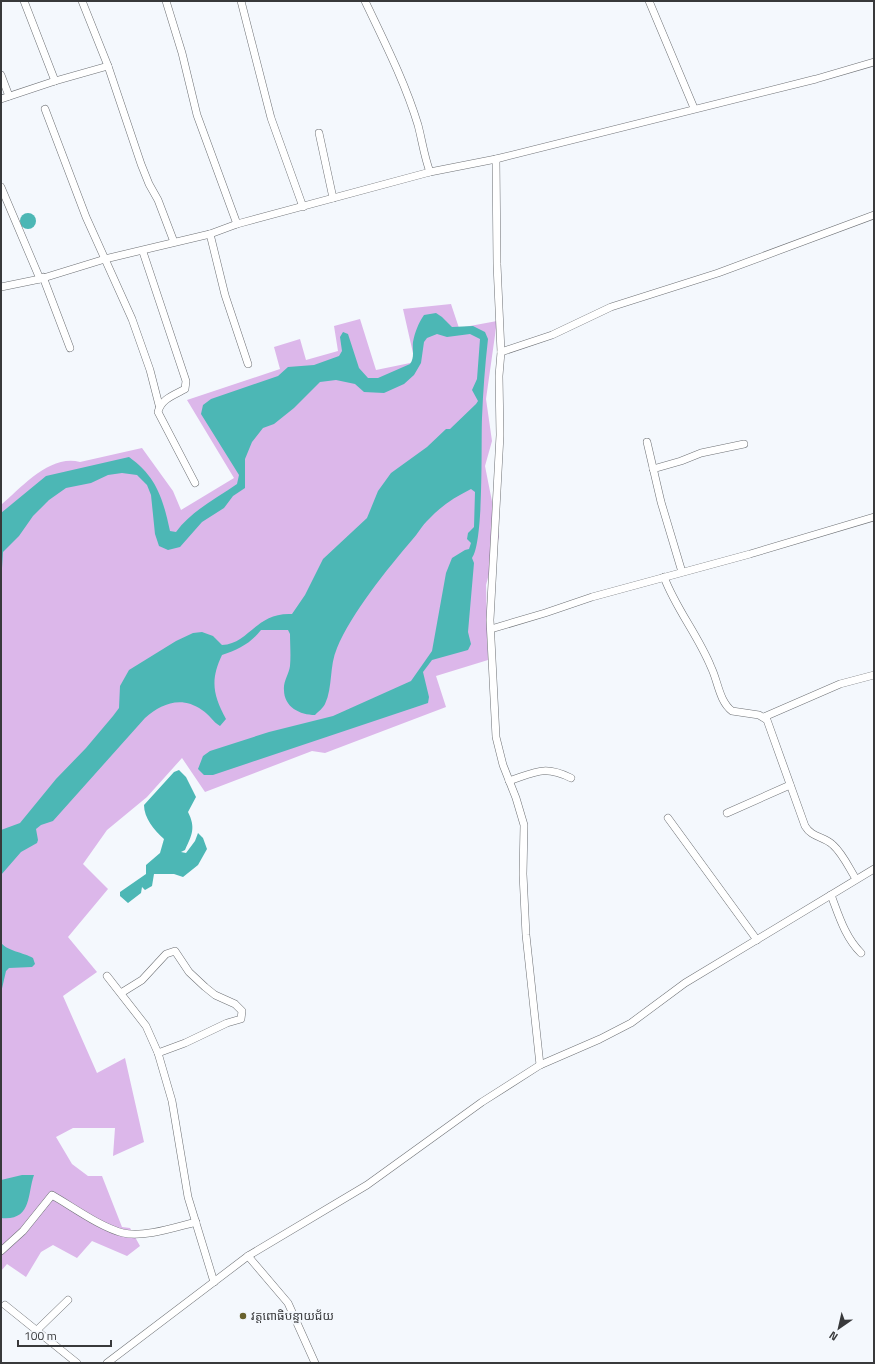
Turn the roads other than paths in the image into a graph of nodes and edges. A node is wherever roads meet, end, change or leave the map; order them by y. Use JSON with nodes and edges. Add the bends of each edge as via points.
{"nodes":[{"id":1,"x":24,"y":1,"type":"edge"},
{"id":2,"x":82,"y":1,"type":"edge"},
{"id":3,"x":166,"y":1,"type":"edge"},
{"id":4,"x":242,"y":1,"type":"edge"},
{"id":5,"x":365,"y":1,"type":"edge"},
{"id":6,"x":649,"y":1,"type":"edge"},
{"id":7,"x":874,"y":62,"type":"edge"},
{"id":8,"x":108,"y":66,"type":"junction"},
{"id":9,"x":1,"y":75,"type":"edge"},
{"id":10,"x":55,"y":81,"type":"junction"},
{"id":11,"x":9,"y":96,"type":"junction"},
{"id":12,"x":1,"y":99,"type":"edge"},
{"id":13,"x":694,"y":108,"type":"junction"},
{"id":14,"x":45,"y":109,"type":"dead end"},
{"id":15,"x":319,"y":133,"type":"dead end"},
{"id":16,"x":496,"y":159,"type":"junction"},
{"id":17,"x":430,"y":172,"type":"junction"},
{"id":18,"x":1,"y":187,"type":"edge"},
{"id":19,"x":334,"y":198,"type":"junction"},
{"id":20,"x":303,"y":207,"type":"junction"},
{"id":21,"x":874,"y":215,"type":"edge"},
{"id":22,"x":237,"y":224,"type":"junction"},
{"id":23,"x":210,"y":234,"type":"junction"},
{"id":24,"x":174,"y":242,"type":"junction"},
{"id":25,"x":143,"y":252,"type":"junction"},
{"id":26,"x":105,"y":259,"type":"junction"},
{"id":27,"x":41,"y":278,"type":"junction"},
{"id":28,"x":2,"y":285,"type":"edge"},
{"id":29,"x":70,"y":348,"type":"dead end"},
{"id":30,"x":501,"y":352,"type":"junction"},
{"id":31,"x":248,"y":364,"type":"dead end"},
{"id":32,"x":159,"y":405,"type":"junction"},
{"id":33,"x":647,"y":442,"type":"dead end"},
{"id":34,"x":744,"y":444,"type":"dead end"},
{"id":35,"x":653,"y":469,"type":"junction"},
{"id":36,"x":195,"y":483,"type":"dead end"},
{"id":37,"x":874,"y":517,"type":"edge"},
{"id":38,"x":682,"y":572,"type":"junction"},
{"id":39,"x":664,"y":577,"type":"junction"},
{"id":40,"x":491,"y":629,"type":"junction"},
{"id":41,"x":874,"y":675,"type":"edge"},
{"id":42,"x":764,"y":717,"type":"junction"},
{"id":43,"x":570,"y":778,"type":"dead end"},
{"id":44,"x":509,"y":781,"type":"junction"},
{"id":45,"x":790,"y":785,"type":"junction"},
{"id":46,"x":727,"y":813,"type":"dead end"},
{"id":47,"x":668,"y":818,"type":"dead end"},
{"id":48,"x":874,"y":868,"type":"edge"},
{"id":49,"x":856,"y":879,"type":"junction"},
{"id":50,"x":831,"y":895,"type":"junction"},
{"id":51,"x":757,"y":940,"type":"junction"},
{"id":52,"x":861,"y":953,"type":"dead end"},
{"id":53,"x":107,"y":976,"type":"dead end"},
{"id":54,"x":121,"y":993,"type":"junction"},
{"id":55,"x":158,"y":1053,"type":"junction"},
{"id":56,"x":540,"y":1066,"type":"junction"},
{"id":57,"x":196,"y":1222,"type":"junction"},
{"id":58,"x":1,"y":1251,"type":"edge"},
{"id":59,"x":248,"y":1256,"type":"junction"},
{"id":60,"x":214,"y":1282,"type":"junction"},
{"id":61,"x":68,"y":1300,"type":"dead end"},
{"id":62,"x":5,"y":1305,"type":"dead end"},
{"id":63,"x":36,"y":1331,"type":"junction"},
{"id":64,"x":77,"y":1363,"type":"edge"},
{"id":65,"x":107,"y":1363,"type":"edge"},
{"id":66,"x":315,"y":1363,"type":"edge"}],
"edges":[{"from":1,"to":10,"type":"street"},
{"from":2,"to":8,"type":"street"},
{"from":3,"to":22,"type":"street","via":[[197,115]]},
{"from":4,"to":20,"type":"street","via":[[271,118]]},
{"from":5,"to":17,"type":"street","via":[[403,85],[418,125]]},
{"from":6,"to":13,"type":"street"},
{"from":7,"to":13,"type":"street","via":[[816,79]]},
{"from":8,"to":10,"type":"street"},
{"from":8,"to":24,"type":"street","via":[[141,164]]},
{"from":9,"to":11,"type":"street"},
{"from":10,"to":11,"type":"street"},
{"from":11,"to":12,"type":"street"},
{"from":13,"to":16,"type":"street"},
{"from":14,"to":26,"type":"street","via":[[86,217]]},
{"from":15,"to":19,"type":"street"},
{"from":16,"to":17,"type":"street"},
{"from":16,"to":30,"type":"street"},
{"from":17,"to":19,"type":"street"},
{"from":18,"to":27,"type":"street"},
{"from":19,"to":20,"type":"street"},
{"from":20,"to":22,"type":"street"},
{"from":21,"to":30,"type":"street","via":[[711,275],[612,307],[552,335]]},
{"from":22,"to":23,"type":"street"},
{"from":23,"to":24,"type":"street"},
{"from":23,"to":31,"type":"street","via":[[225,295]]},
{"from":24,"to":25,"type":"street"},
{"from":25,"to":26,"type":"street"},
{"from":25,"to":32,"type":"street","via":[[186,381],[185,389]]},
{"from":26,"to":27,"type":"street"},
{"from":26,"to":32,"type":"street","via":[[132,319]]},
{"from":27,"to":28,"type":"street"},
{"from":27,"to":29,"type":"street"},
{"from":30,"to":40,"type":"street"},
{"from":32,"to":36,"type":"street","via":[[158,412]]},
{"from":33,"to":35,"type":"street"},
{"from":34,"to":35,"type":"street","via":[[701,453]]},
{"from":35,"to":38,"type":"street"},
{"from":37,"to":38,"type":"street"},
{"from":38,"to":39,"type":"street"},
{"from":39,"to":40,"type":"street"},
{"from":39,"to":42,"type":"street","via":[[683,617],[702,646],[728,707],[732,711]]},
{"from":40,"to":44,"type":"street","via":[[496,737]]},
{"from":41,"to":42,"type":"street","via":[[840,684]]},
{"from":42,"to":45,"type":"street","via":[[771,727]]},
{"from":43,"to":44,"type":"street","via":[[543,770]]},
{"from":44,"to":56,"type":"street","via":[[524,825],[526,935]]},
{"from":45,"to":46,"type":"street"},
{"from":45,"to":49,"type":"street","via":[[808,831],[834,845]]},
{"from":47,"to":51,"type":"street"},
{"from":48,"to":49,"type":"street"},
{"from":49,"to":50,"type":"street"},
{"from":50,"to":51,"type":"street"},
{"from":50,"to":52,"type":"street","via":[[845,933]]},
{"from":51,"to":56,"type":"street","via":[[685,983],[631,1023]]},
{"from":53,"to":54,"type":"street"},
{"from":54,"to":55,"type":"street","via":[[146,1026]]},
{"from":54,"to":55,"type":"street","via":[[142,980],[166,954],[174,951],[205,988],[235,1004],[242,1012],[238,1021],[227,1023]]},
{"from":55,"to":57,"type":"street","via":[[172,1101],[188,1196]]},
{"from":56,"to":59,"type":"street","via":[[482,1102],[367,1185]]},
{"from":57,"to":58,"type":"street","via":[[145,1233],[123,1233],[52,1195],[23,1231]]},
{"from":57,"to":60,"type":"street"},
{"from":59,"to":60,"type":"street"},
{"from":59,"to":66,"type":"street","via":[[288,1303]]},
{"from":60,"to":65,"type":"street"},
{"from":61,"to":63,"type":"street"},
{"from":62,"to":63,"type":"street"},
{"from":63,"to":64,"type":"street"}]}
